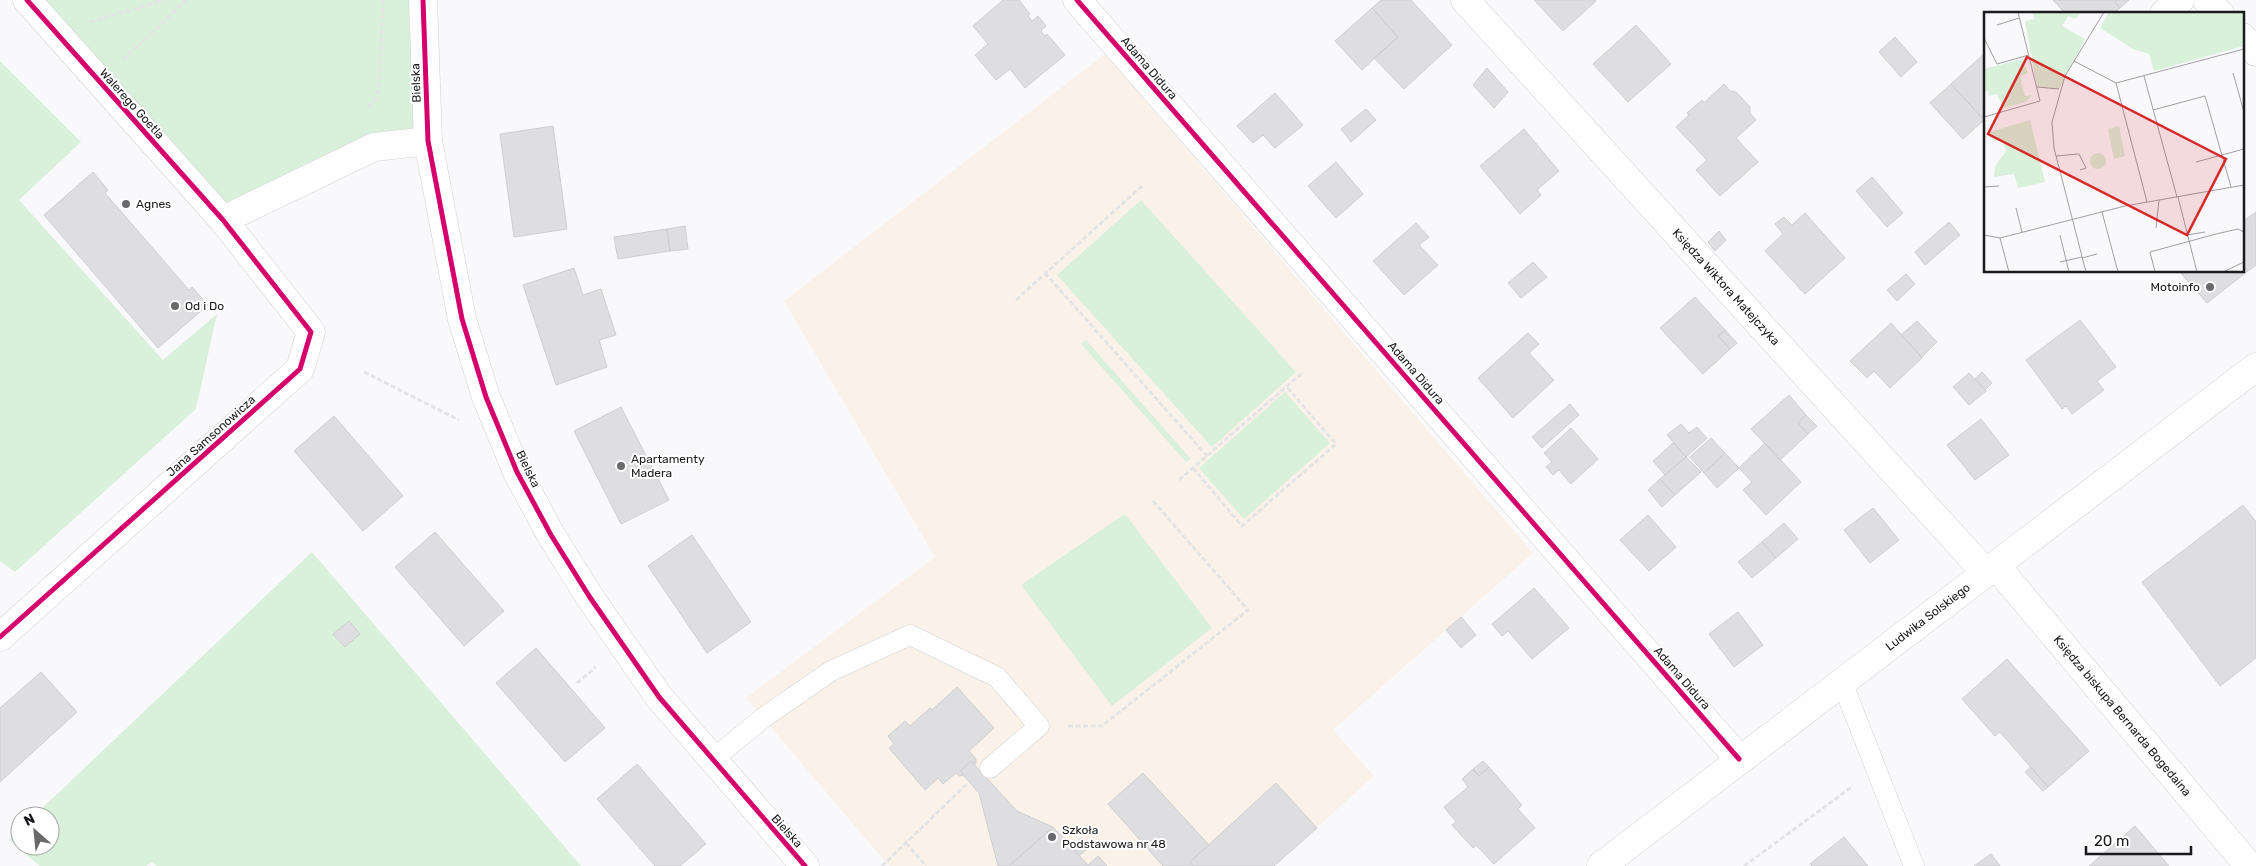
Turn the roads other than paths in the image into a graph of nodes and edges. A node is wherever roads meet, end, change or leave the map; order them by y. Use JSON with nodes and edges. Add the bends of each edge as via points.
{"nodes":[{"id":1,"x":27,"y":0,"type":"edge"},
{"id":2,"x":423,"y":0,"type":"edge"},
{"id":3,"x":1077,"y":0,"type":"edge"},
{"id":4,"x":1465,"y":0,"type":"edge"},
{"id":5,"x":2180,"y":0,"type":"edge"},
{"id":6,"x":2207,"y":0,"type":"edge"},
{"id":7,"x":2166,"y":12,"type":"edge"},
{"id":8,"x":2218,"y":12,"type":"edge"},
{"id":9,"x":2244,"y":40,"type":"edge"},
{"id":10,"x":2256,"y":52,"type":"edge"},
{"id":11,"x":428,"y":141,"type":"junction"},
{"id":12,"x":223,"y":220,"type":"junction"},
{"id":13,"x":2256,"y":367,"type":"edge"},
{"id":14,"x":1991,"y":570,"type":"junction"},
{"id":15,"x":0,"y":637,"type":"edge"},
{"id":16,"x":1842,"y":682,"type":"junction"},
{"id":17,"x":1739,"y":759,"type":"junction"},
{"id":18,"x":712,"y":760,"type":"junction"},
{"id":19,"x":990,"y":768,"type":"dead end"},
{"id":20,"x":804,"y":866,"type":"edge"},
{"id":21,"x":1600,"y":866,"type":"edge"},
{"id":22,"x":1914,"y":866,"type":"edge"},
{"id":23,"x":2249,"y":866,"type":"edge"}],
"edges":[{"from":1,"to":12,"type":"street","name":"Walerego Goetla"},
{"from":2,"to":11,"type":"street","name":"Bielska"},
{"from":3,"to":17,"type":"street","name":"Adama Didura"},
{"from":4,"to":14,"type":"street","name":"Księdza Wiktora Matejczyka"},
{"from":5,"to":7,"type":"street"},
{"from":6,"to":8,"type":"street"},
{"from":9,"to":10,"type":"street"},
{"from":11,"to":12,"type":"street","via":[[374,147]]},
{"from":11,"to":18,"type":"street","name":"Bielska","via":[[462,320],[486,397],[517,472],[589,596],[659,697]]},
{"from":12,"to":15,"type":"street","name":"Jana Samsonowicza","via":[[311,332],[300,369]]},
{"from":13,"to":14,"type":"street","name":"Ludwika Solskiego"},
{"from":14,"to":16,"type":"street","name":"Ludwika Solskiego"},
{"from":14,"to":23,"type":"street","name":"Księdza biskupa Bernarda Bogedaina"},
{"from":16,"to":17,"type":"street","name":"Ludwika Solskiego"},
{"from":16,"to":22,"type":"lane"},
{"from":17,"to":21,"type":"street","name":"Ludwika Solskiego"},
{"from":18,"to":19,"type":"lane","via":[[831,671],[910,635],[997,677],[1040,726]]},
{"from":18,"to":20,"type":"street","name":"Bielska"}]}
